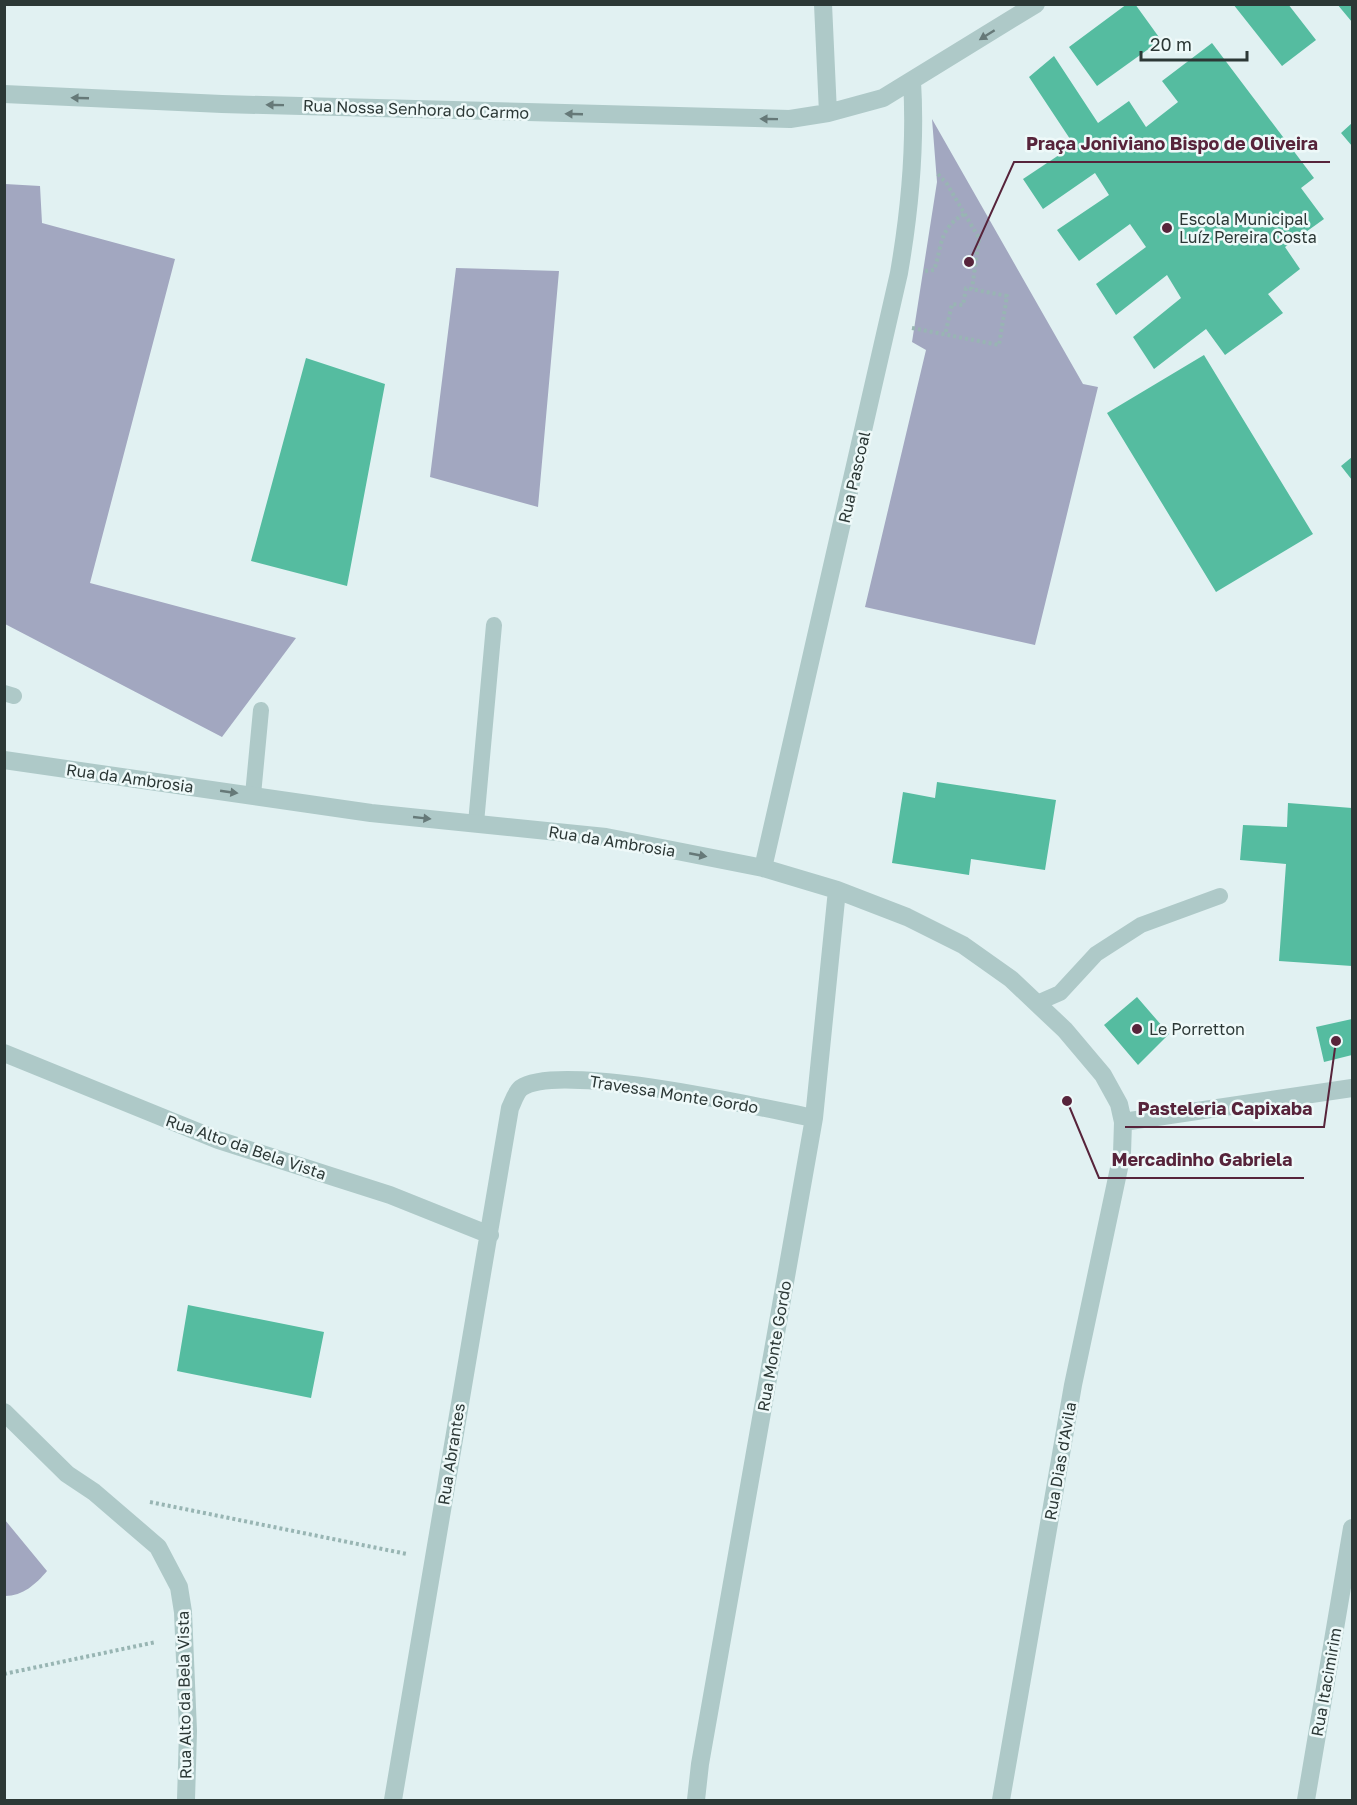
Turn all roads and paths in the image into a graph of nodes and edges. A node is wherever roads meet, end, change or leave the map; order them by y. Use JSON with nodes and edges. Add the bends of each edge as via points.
{"nodes":[{"id":1,"x":823,"y":4,"type":"edge"},
{"id":2,"x":1036,"y":4,"type":"edge"},
{"id":3,"x":912,"y":81,"type":"junction"},
{"id":4,"x":4,"y":94,"type":"edge"},
{"id":5,"x":828,"y":113,"type":"junction"},
{"id":6,"x":932,"y":167,"type":"dead end"},
{"id":7,"x":964,"y":214,"type":"junction"},
{"id":8,"x":919,"y":270,"type":"dead end"},
{"id":9,"x":972,"y":289,"type":"junction"},
{"id":10,"x":926,"y":331,"type":"dead end"},
{"id":11,"x":945,"y":335,"type":"junction"},
{"id":12,"x":494,"y":625,"type":"dead end"},
{"id":13,"x":261,"y":710,"type":"dead end"},
{"id":14,"x":4,"y":760,"type":"edge"},
{"id":15,"x":253,"y":795,"type":"junction"},
{"id":16,"x":476,"y":823,"type":"junction"},
{"id":17,"x":763,"y":868,"type":"junction"},
{"id":18,"x":837,"y":890,"type":"junction"},
{"id":19,"x":1220,"y":896,"type":"dead end"},
{"id":20,"x":1037,"y":1003,"type":"junction"},
{"id":21,"x":4,"y":1053,"type":"edge"},
{"id":22,"x":1353,"y":1088,"type":"edge"},
{"id":23,"x":510,"y":1108,"type":"joint"},
{"id":24,"x":814,"y":1118,"type":"junction"},
{"id":25,"x":1123,"y":1122,"type":"junction"},
{"id":26,"x":490,"y":1235,"type":"junction"},
{"id":27,"x":4,"y":1412,"type":"edge"},
{"id":28,"x":140,"y":1500,"type":"dead end"},
{"id":29,"x":1353,"y":1528,"type":"edge"},
{"id":30,"x":435,"y":1560,"type":"junction"},
{"id":31,"x":184,"y":1637,"type":"junction"},
{"id":32,"x":4,"y":1674,"type":"edge"},
{"id":33,"x":186,"y":1800,"type":"edge"},
{"id":34,"x":393,"y":1800,"type":"edge"},
{"id":35,"x":696,"y":1800,"type":"edge"},
{"id":36,"x":1001,"y":1800,"type":"edge"},
{"id":37,"x":1305,"y":1800,"type":"edge"}],
"edges":[{"from":1,"to":5,"type":"street"},
{"from":2,"to":3,"type":"street","name":"Rua Nossa Senhora do Carmo","one_way":true},
{"from":3,"to":5,"type":"street","name":"Rua Nossa Senhora do Carmo","via":[[883,98]]},
{"from":3,"to":17,"type":"street","name":"Rua Pascoal","via":[[912,181],[899,273]]},
{"from":5,"to":4,"type":"street","name":"Rua Nossa Senhora do Carmo","one_way":true,"via":[[790,119],[688,117]]},
{"from":6,"to":7,"type":"path"},
{"from":7,"to":8,"type":"path","via":[[949,223],[942,236],[934,270]]},
{"from":7,"to":9,"type":"path","via":[[979,238]]},
{"from":9,"to":11,"type":"path","via":[[966,288],[963,305],[952,304]]},
{"from":9,"to":11,"type":"path","via":[[1007,296],[999,345]]},
{"from":10,"to":11,"type":"path"},
{"from":12,"to":16,"type":"lane"},
{"from":13,"to":15,"type":"lane"},
{"from":14,"to":15,"type":"street","name":"Rua da Ambrosia","one_way":true},
{"from":15,"to":16,"type":"street","name":"Rua da Ambrosia","one_way":true,"via":[[371,813]]},
{"from":16,"to":17,"type":"street","name":"Rua da Ambrosia","one_way":true,"via":[[606,837]]},
{"from":17,"to":18,"type":"street","name":"Rua da Ambrosia"},
{"from":18,"to":20,"type":"street","name":"Rua da Ambrosia","via":[[907,917],[963,945]]},
{"from":18,"to":24,"type":"street","name":"Rua Monte Gordo"},
{"from":19,"to":20,"type":"lane","via":[[1141,925],[1096,954],[1060,993]]},
{"from":20,"to":25,"type":"street","name":"Rua da Ambrosia","via":[[1103,1075],[1119,1104]]},
{"from":21,"to":26,"type":"street","name":"Rua Alto da Bela Vista","via":[[218,1140],[390,1195]]},
{"from":22,"to":25,"type":"street"},
{"from":23,"to":24,"type":"street","name":"Travessa Monte Gordo","via":[[520,1089],[534,1082],[615,1081]]},
{"from":23,"to":26,"type":"street","name":"Rua Abrantes"},
{"from":24,"to":35,"type":"street","name":"Rua Monte Gordo"},
{"from":25,"to":36,"type":"street","name":"Rua Dias d'Avila","via":[[1122,1154],[1073,1385]]},
{"from":26,"to":30,"type":"street","name":"Rua Abrantes"},
{"from":27,"to":31,"type":"street","name":"Rua Alto da Bela Vista","via":[[67,1474],[158,1547],[178,1587]]},
{"from":28,"to":30,"type":"path"},
{"from":29,"to":37,"type":"street","name":"Rua Itacimirim"},
{"from":30,"to":34,"type":"street","name":"Rua Abrantes"},
{"from":31,"to":32,"type":"path"},
{"from":31,"to":33,"type":"street","name":"Rua Alto da Bela Vista"}]}
